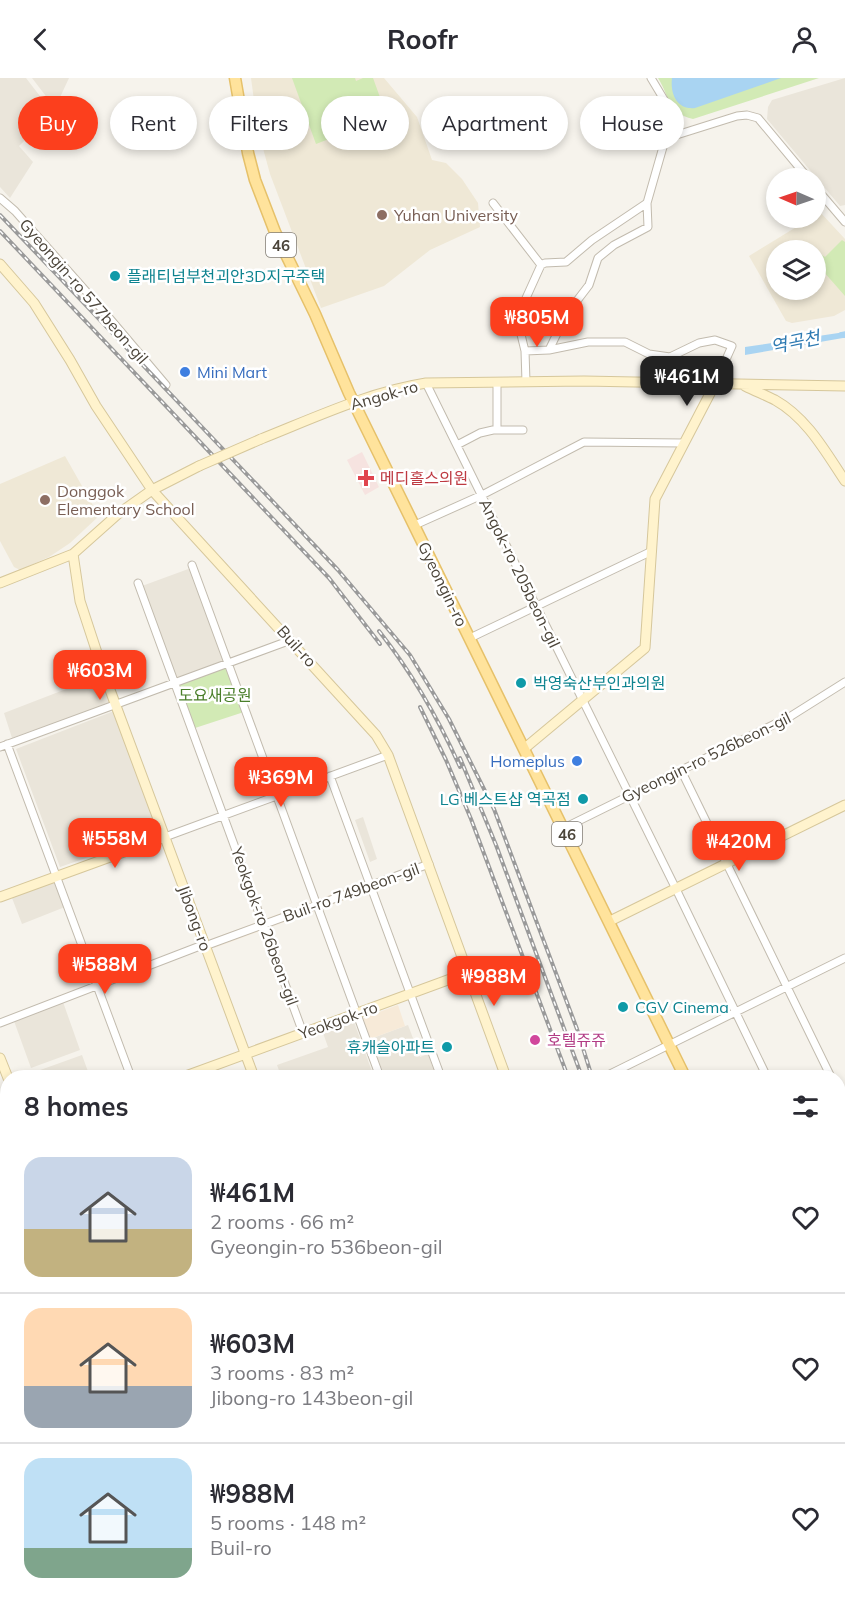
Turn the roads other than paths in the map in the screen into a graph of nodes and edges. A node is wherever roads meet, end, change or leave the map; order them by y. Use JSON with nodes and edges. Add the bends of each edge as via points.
{"nodes":[{"id":1,"x":235,"y":78,"type":"edge"},
{"id":2,"x":651,"y":78,"type":"edge"},
{"id":3,"x":662,"y":96,"type":"edge"},
{"id":4,"x":684,"y":133,"type":"edge"},
{"id":5,"x":663,"y":150,"type":"edge"},
{"id":6,"x":800,"y":168,"type":"edge"},
{"id":7,"x":0,"y":198,"type":"edge"},
{"id":8,"x":826,"y":200,"type":"edge"},
{"id":9,"x":493,"y":203,"type":"dead end"},
{"id":10,"x":647,"y":203,"type":"junction"},
{"id":11,"x":845,"y":222,"type":"edge"},
{"id":12,"x":0,"y":264,"type":"edge"},
{"id":13,"x":541,"y":265,"type":"junction"},
{"id":14,"x":549,"y":350,"type":"junction"},
{"id":15,"x":525,"y":351,"type":"junction"},
{"id":16,"x":497,"y":382,"type":"junction"},
{"id":17,"x":526,"y":382,"type":"junction"},
{"id":18,"x":426,"y":383,"type":"junction"},
{"id":19,"x":715,"y":384,"type":"junction"},
{"id":20,"x":740,"y":384,"type":"junction"},
{"id":21,"x":166,"y":385,"type":"dead end"},
{"id":22,"x":845,"y":386,"type":"edge"},
{"id":23,"x":354,"y":402,"type":"junction"},
{"id":24,"x":497,"y":430,"type":"junction"},
{"id":25,"x":523,"y":430,"type":"dead end"},
{"id":26,"x":684,"y":443,"type":"junction"},
{"id":27,"x":457,"y":445,"type":"junction"},
{"id":28,"x":845,"y":481,"type":"edge"},
{"id":29,"x":152,"y":490,"type":"junction"},
{"id":30,"x":482,"y":495,"type":"junction"},
{"id":31,"x":415,"y":525,"type":"junction"},
{"id":32,"x":652,"y":551,"type":"junction"},
{"id":33,"x":73,"y":554,"type":"junction"},
{"id":34,"x":192,"y":565,"type":"dead end"},
{"id":35,"x":0,"y":583,"type":"edge"},
{"id":36,"x":138,"y":583,"type":"dead end"},
{"id":37,"x":537,"y":606,"type":"junction"},
{"id":38,"x":470,"y":638,"type":"junction"},
{"id":39,"x":291,"y":640,"type":"junction"},
{"id":40,"x":230,"y":664,"type":"junction"},
{"id":41,"x":845,"y":682,"type":"edge"},
{"id":42,"x":176,"y":683,"type":"junction"},
{"id":43,"x":581,"y":699,"type":"junction"},
{"id":44,"x":117,"y":705,"type":"junction"},
{"id":45,"x":4,"y":746,"type":"edge"},
{"id":46,"x":525,"y":748,"type":"junction"},
{"id":47,"x":388,"y":755,"type":"junction"},
{"id":48,"x":681,"y":770,"type":"junction"},
{"id":49,"x":330,"y":776,"type":"junction"},
{"id":50,"x":628,"y":795,"type":"junction"},
{"id":51,"x":277,"y":796,"type":"junction"},
{"id":52,"x":845,"y":805,"type":"edge"},
{"id":53,"x":224,"y":816,"type":"junction"},
{"id":54,"x":564,"y":828,"type":"junction"},
{"id":55,"x":165,"y":837,"type":"junction"},
{"id":56,"x":726,"y":863,"type":"junction"},
{"id":57,"x":429,"y":864,"type":"junction"},
{"id":58,"x":56,"y":876,"type":"junction"},
{"id":59,"x":370,"y":885,"type":"junction"},
{"id":60,"x":676,"y":889,"type":"junction"},
{"id":61,"x":0,"y":897,"type":"edge"},
{"id":62,"x":317,"y":904,"type":"junction"},
{"id":63,"x":610,"y":921,"type":"junction"},
{"id":64,"x":264,"y":924,"type":"junction"},
{"id":65,"x":205,"y":946,"type":"junction"},
{"id":66,"x":845,"y":958,"type":"edge"},
{"id":67,"x":494,"y":963,"type":"dead end"},
{"id":68,"x":467,"y":973,"type":"junction"},
{"id":69,"x":96,"y":985,"type":"junction"},
{"id":70,"x":787,"y":987,"type":"junction"},
{"id":71,"x":410,"y":993,"type":"junction"},
{"id":72,"x":736,"y":1012,"type":"junction"},
{"id":73,"x":357,"y":1013,"type":"junction"},
{"id":74,"x":0,"y":1023,"type":"edge"},
{"id":75,"x":303,"y":1033,"type":"junction"},
{"id":76,"x":669,"y":1045,"type":"junction"},
{"id":77,"x":246,"y":1054,"type":"junction"},
{"id":78,"x":128,"y":1070,"type":"edge"},
{"id":79,"x":204,"y":1070,"type":"edge"},
{"id":80,"x":252,"y":1070,"type":"edge"},
{"id":81,"x":377,"y":1070,"type":"edge"},
{"id":82,"x":438,"y":1070,"type":"edge"},
{"id":83,"x":503,"y":1070,"type":"edge"},
{"id":84,"x":618,"y":1070,"type":"edge"},
{"id":85,"x":682,"y":1070,"type":"edge"},
{"id":86,"x":764,"y":1070,"type":"edge"},
{"id":87,"x":828,"y":1070,"type":"edge"}],
"edges":[{"from":1,"to":23,"type":"main road","name":"Gyeongin-ro","number":"46","via":[[255,180]]},
{"from":2,"to":3,"type":"street"},
{"from":4,"to":6,"type":"street","via":[[737,116],[758,118]]},
{"from":5,"to":10,"type":"street"},
{"from":7,"to":21,"type":"street","name":"Gyeongin-ro 577beon-gil"},
{"from":8,"to":11,"type":"street"},
{"from":9,"to":13,"type":"street"},
{"from":10,"to":13,"type":"street","via":[[566,262]]},
{"from":10,"to":14,"type":"street","via":[[648,227],[598,258],[589,285],[566,315]]},
{"from":12,"to":29,"type":"street","name":"Buil-ro","via":[[34,303]]},
{"from":13,"to":15,"type":"street","via":[[517,318]]},
{"from":14,"to":15,"type":"street"},
{"from":14,"to":19,"type":"street","via":[[588,342],[625,342],[649,354],[670,357],[715,340],[732,346]]},
{"from":15,"to":17,"type":"street"},
{"from":16,"to":17,"type":"street","name":"Angok-ro"},
{"from":16,"to":18,"type":"street","name":"Angok-ro"},
{"from":16,"to":24,"type":"street"},
{"from":17,"to":19,"type":"street","name":"Angok-ro"},
{"from":18,"to":23,"type":"street","name":"Angok-ro"},
{"from":18,"to":27,"type":"street","name":"Angok-ro 205beon-gil"},
{"from":19,"to":20,"type":"street","name":"Angok-ro"},
{"from":19,"to":26,"type":"street"},
{"from":20,"to":22,"type":"street"},
{"from":20,"to":28,"type":"street","name":"Angok-ro","via":[[776,400],[797,417],[816,435]]},
{"from":23,"to":29,"type":"street","name":"Angok-ro","bridge":true,"via":[[199,465]]},
{"from":23,"to":31,"type":"main road","name":"Gyeongin-ro","number":"46"},
{"from":24,"to":25,"type":"street"},
{"from":24,"to":27,"type":"street","via":[[480,433]]},
{"from":26,"to":30,"type":"street","via":[[584,442]]},
{"from":26,"to":32,"type":"street","via":[[655,499]]},
{"from":27,"to":30,"type":"street","name":"Angok-ro 205beon-gil"},
{"from":29,"to":33,"type":"street","name":"Angok-ro"},
{"from":29,"to":39,"type":"street","name":"Buil-ro"},
{"from":30,"to":31,"type":"street"},
{"from":30,"to":37,"type":"street","name":"Angok-ro 205beon-gil"},
{"from":31,"to":38,"type":"main road","name":"Gyeongin-ro","number":"46"},
{"from":32,"to":37,"type":"street"},
{"from":32,"to":43,"type":"street","via":[[645,648]]},
{"from":33,"to":35,"type":"street","name":"Angok-ro"},
{"from":33,"to":44,"type":"street","name":"Jibong-ro","via":[[80,602]]},
{"from":34,"to":40,"type":"street"},
{"from":36,"to":42,"type":"street","name":"Yeokgok-ro 26beon-gil"},
{"from":37,"to":38,"type":"street"},
{"from":37,"to":43,"type":"street","name":"Angok-ro 205beon-gil"},
{"from":38,"to":46,"type":"main road","name":"Gyeongin-ro","number":"46"},
{"from":39,"to":40,"type":"street"},
{"from":39,"to":47,"type":"street","name":"Buil-ro","via":[[368,725]]},
{"from":40,"to":42,"type":"street"},
{"from":40,"to":51,"type":"street"},
{"from":41,"to":48,"type":"street","name":"Gyeongin-ro 526beon-gil","via":[[791,716]]},
{"from":42,"to":44,"type":"street"},
{"from":42,"to":53,"type":"street","name":"Yeokgok-ro 26beon-gil"},
{"from":43,"to":46,"type":"street"},
{"from":43,"to":50,"type":"street","name":"Angok-ro 205beon-gil"},
{"from":44,"to":45,"type":"street"},
{"from":44,"to":55,"type":"street","name":"Jibong-ro"},
{"from":45,"to":58,"type":"street"},
{"from":46,"to":54,"type":"main road","name":"Gyeongin-ro","number":"46"},
{"from":47,"to":49,"type":"street"},
{"from":47,"to":57,"type":"street","name":"Buil-ro"},
{"from":48,"to":50,"type":"street","name":"Gyeongin-ro 526beon-gil"},
{"from":48,"to":56,"type":"street"},
{"from":49,"to":51,"type":"street"},
{"from":49,"to":59,"type":"street"},
{"from":50,"to":54,"type":"street","name":"Gyeongin-ro 526beon-gil"},
{"from":50,"to":60,"type":"street","name":"Angok-ro 205beon-gil"},
{"from":51,"to":53,"type":"street"},
{"from":51,"to":62,"type":"street"},
{"from":52,"to":56,"type":"street"},
{"from":53,"to":55,"type":"street"},
{"from":53,"to":64,"type":"street","name":"Yeokgok-ro 26beon-gil"},
{"from":54,"to":63,"type":"main road","name":"Gyeongin-ro","number":"46"},
{"from":55,"to":58,"type":"street"},
{"from":55,"to":65,"type":"street","name":"Jibong-ro"},
{"from":56,"to":60,"type":"street"},
{"from":56,"to":70,"type":"street"},
{"from":57,"to":59,"type":"street","name":"Buil-ro 749beon-gil"},
{"from":57,"to":68,"type":"street","name":"Buil-ro"},
{"from":58,"to":61,"type":"street"},
{"from":58,"to":69,"type":"street"},
{"from":59,"to":62,"type":"street","name":"Buil-ro 749beon-gil"},
{"from":59,"to":71,"type":"street"},
{"from":60,"to":63,"type":"street"},
{"from":60,"to":72,"type":"street","name":"Angok-ro 205beon-gil"},
{"from":62,"to":64,"type":"street","name":"Buil-ro 749beon-gil"},
{"from":62,"to":73,"type":"street"},
{"from":63,"to":76,"type":"main road","name":"Gyeongin-ro","number":"46"},
{"from":64,"to":65,"type":"street","name":"Buil-ro 749beon-gil"},
{"from":64,"to":75,"type":"street","name":"Yeokgok-ro 26beon-gil"},
{"from":65,"to":69,"type":"street","name":"Buil-ro 749beon-gil"},
{"from":65,"to":77,"type":"street","name":"Jibong-ro"},
{"from":66,"to":70,"type":"street"},
{"from":67,"to":68,"type":"street","name":"Yeokgok-ro"},
{"from":68,"to":71,"type":"street","name":"Yeokgok-ro"},
{"from":68,"to":83,"type":"street","name":"Buil-ro"},
{"from":69,"to":74,"type":"street","name":"Buil-ro 749beon-gil"},
{"from":69,"to":78,"type":"street"},
{"from":70,"to":72,"type":"street"},
{"from":70,"to":87,"type":"street"},
{"from":71,"to":73,"type":"street","name":"Yeokgok-ro"},
{"from":71,"to":82,"type":"street"},
{"from":72,"to":76,"type":"street"},
{"from":72,"to":86,"type":"street","name":"Angok-ro 205beon-gil"},
{"from":73,"to":75,"type":"street","name":"Yeokgok-ro"},
{"from":73,"to":81,"type":"street"},
{"from":75,"to":77,"type":"street","name":"Yeokgok-ro"},
{"from":76,"to":84,"type":"street"},
{"from":76,"to":85,"type":"main road","name":"Gyeongin-ro","number":"46"},
{"from":77,"to":79,"type":"street","name":"Yeokgok-ro"},
{"from":77,"to":80,"type":"street","name":"Jibong-ro"}]}
